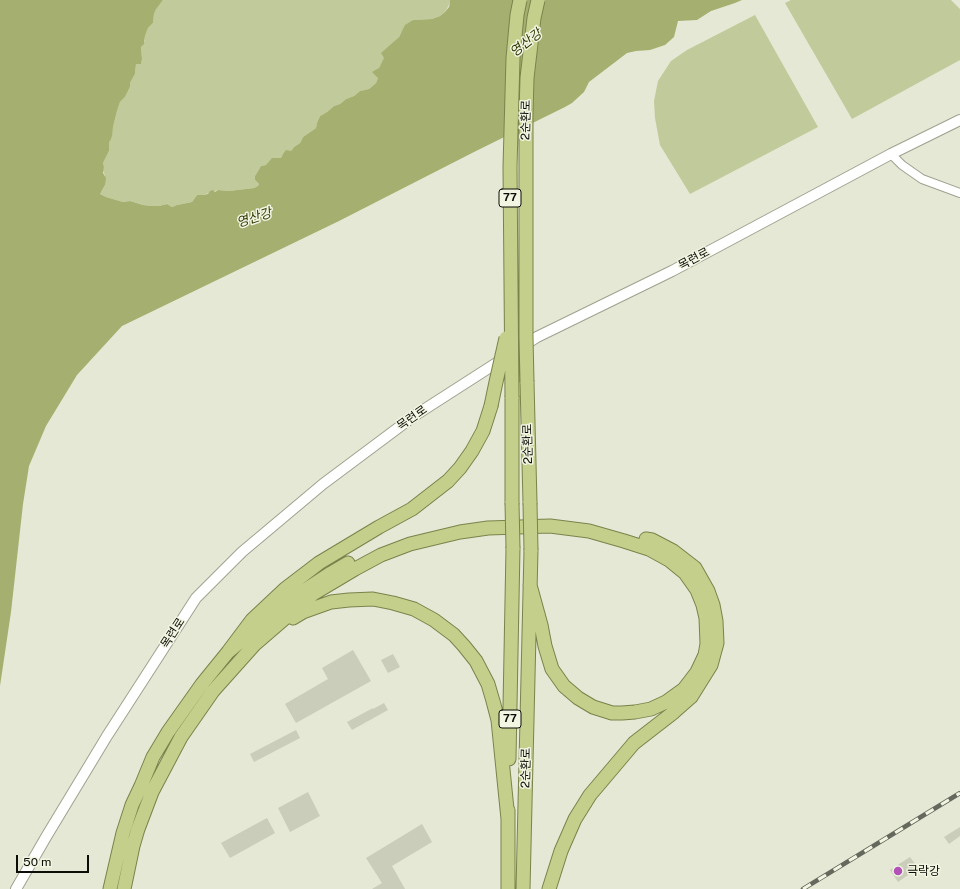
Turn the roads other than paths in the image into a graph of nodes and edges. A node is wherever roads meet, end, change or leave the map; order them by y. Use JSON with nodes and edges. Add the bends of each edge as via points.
{"nodes":[{"id":1,"x":520,"y":0,"type":"edge"},
{"id":2,"x":538,"y":0,"type":"edge"},
{"id":3,"x":960,"y":120,"type":"edge"},
{"id":4,"x":891,"y":154,"type":"junction"},
{"id":5,"x":960,"y":193,"type":"edge"},
{"id":6,"x":511,"y":319,"type":"junction"},
{"id":7,"x":530,"y":584,"type":"junction"},
{"id":8,"x":255,"y":644,"type":"junction"},
{"id":9,"x":228,"y":652,"type":"junction"},
{"id":10,"x":508,"y":819,"type":"junction"},
{"id":11,"x":16,"y":889,"type":"edge"},
{"id":12,"x":110,"y":889,"type":"edge"},
{"id":13,"x":124,"y":889,"type":"edge"},
{"id":14,"x":508,"y":889,"type":"edge"},
{"id":15,"x":523,"y":889,"type":"edge"},
{"id":16,"x":550,"y":889,"type":"edge"}],
"edges":[{"from":1,"to":6,"type":"highway","name":"2순환로","number":"77","bridge":true,"via":[[511,101]]},
{"from":2,"to":7,"type":"highway","name":"2순환로","number":"77","bridge":true,"via":[[527,78],[526,114]]},
{"from":3,"to":4,"type":"street","name":"목련로"},
{"from":4,"to":5,"type":"street","via":[[902,166],[922,179]]},
{"from":4,"to":11,"type":"street","name":"목련로","via":[[672,271],[537,337],[414,416],[322,484],[242,552],[196,598],[107,736]]},
{"from":6,"to":9,"type":"highway","bridge":true,"via":[[483,431],[472,451],[448,481],[412,509],[319,562],[252,620]]},
{"from":6,"to":10,"type":"highway","name":"2순환로","number":"77","bridge":true,"via":[[513,548]]},
{"from":7,"to":8,"type":"highway","via":[[552,669],[564,686],[593,707],[622,714],[656,707],[684,689],[697,672],[705,655],[706,618],[703,605],[697,590],[685,573],[649,549],[589,531],[550,526],[488,528],[460,532],[402,547],[368,562],[313,594]]},
{"from":7,"to":15,"type":"highway","name":"2순환로","number":"77"},
{"from":8,"to":10,"type":"highway","via":[[303,612],[331,602],[380,600],[414,609],[434,620],[464,646],[476,661],[488,684],[498,720]]},
{"from":8,"to":13,"type":"highway","via":[[213,691],[181,736],[152,792],[138,829]]},
{"from":9,"to":12,"type":"highway","via":[[202,684],[153,757],[132,805]]},
{"from":9,"to":16,"type":"highway","via":[[287,602],[331,572],[388,544],[444,526],[494,520],[561,520],[625,532],[652,540],[673,551],[695,568],[713,605],[717,643],[711,665],[691,697],[634,743],[590,795],[575,819],[561,851]]},
{"from":10,"to":14,"type":"highway","name":"2순환로","number":"77"}]}
